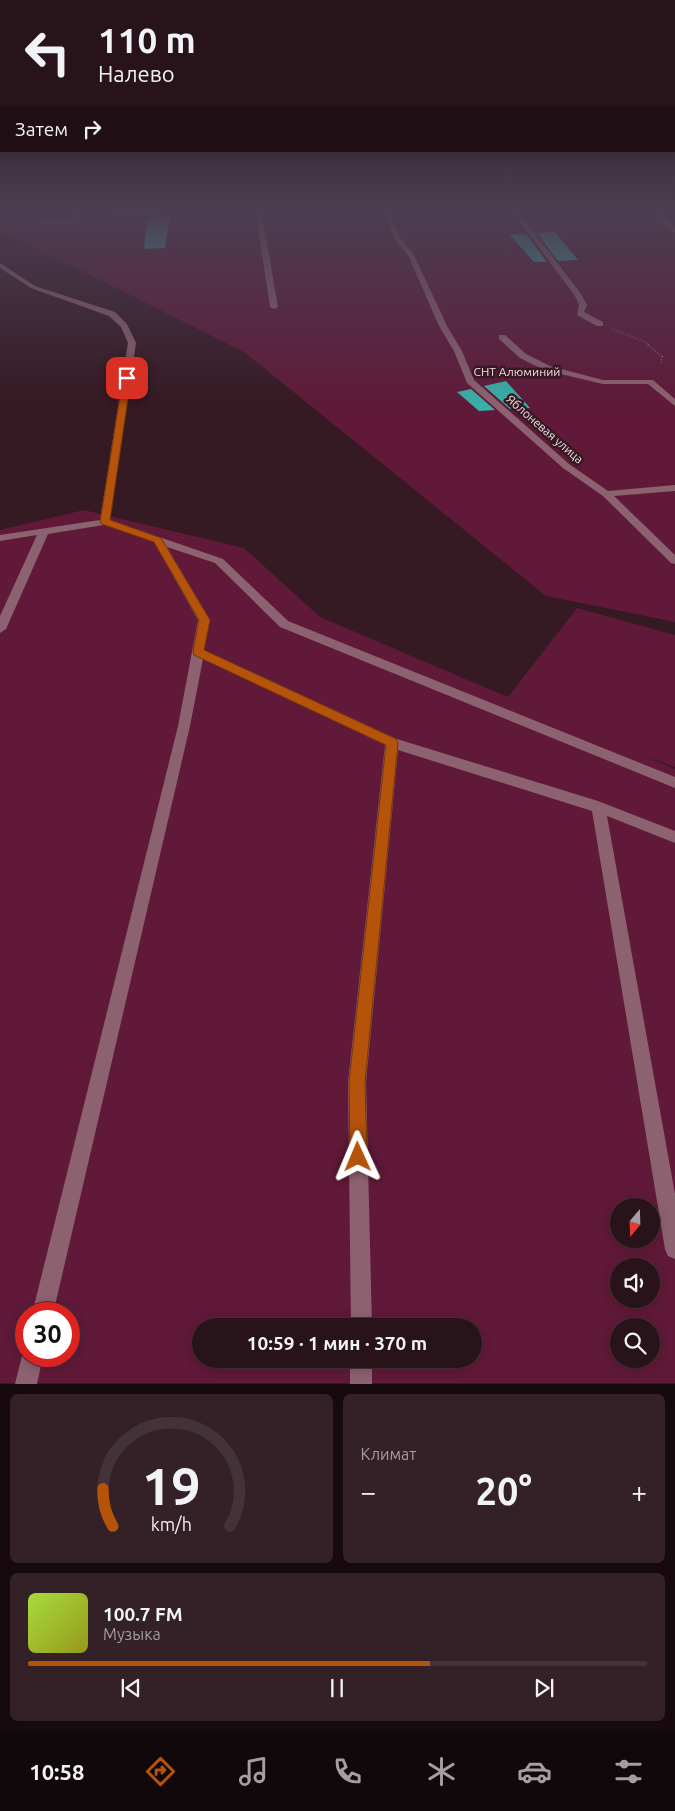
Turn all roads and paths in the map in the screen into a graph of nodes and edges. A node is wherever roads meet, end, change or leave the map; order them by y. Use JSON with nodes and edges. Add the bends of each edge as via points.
{"nodes":[{"id":1,"x":20,"y":279,"type":"edge"},
{"id":2,"x":269,"y":279,"type":"edge"},
{"id":3,"x":422,"y":279,"type":"edge"},
{"id":4,"x":565,"y":279,"type":"edge"},
{"id":5,"x":274,"y":306,"type":"dead end"},
{"id":6,"x":600,"y":324,"type":"joint"},
{"id":7,"x":502,"y":337,"type":"dead end"},
{"id":8,"x":661,"y":365,"type":"dead end"},
{"id":9,"x":674,"y":399,"type":"edge"},
{"id":10,"x":675,"y":488,"type":"edge"},
{"id":11,"x":606,"y":494,"type":"junction"},
{"id":12,"x":105,"y":522,"type":"junction"},
{"id":13,"x":44,"y":531,"type":"junction"},
{"id":14,"x":0,"y":538,"type":"edge"},
{"id":15,"x":158,"y":540,"type":"junction"},
{"id":16,"x":675,"y":561,"type":"edge"},
{"id":17,"x":0,"y":629,"type":"edge"},
{"id":18,"x":198,"y":652,"type":"junction"},
{"id":19,"x":392,"y":743,"type":"junction"},
{"id":20,"x":675,"y":783,"type":"edge"},
{"id":21,"x":598,"y":807,"type":"junction"},
{"id":22,"x":675,"y":837,"type":"edge"},
{"id":23,"x":675,"y":1249,"type":"edge"},
{"id":24,"x":45,"y":1302,"type":"edge"},
{"id":25,"x":361,"y":1318,"type":"edge"},
{"id":26,"x":30,"y":1367,"type":"edge"},
{"id":27,"x":361,"y":1368,"type":"edge"},
{"id":28,"x":26,"y":1384,"type":"edge"},
{"id":29,"x":362,"y":1384,"type":"edge"}],
"edges":[{"from":1,"to":12,"type":"street","via":[[33,287],[112,314],[124,326],[132,343]]},
{"from":2,"to":5,"type":"street"},
{"from":3,"to":11,"type":"street","name":"Яблоневая улица","via":[[470,381],[566,466]]},
{"from":4,"to":6,"type":"street","via":[[583,305],[580,313]]},
{"from":6,"to":8,"type":"path","via":[[645,342],[662,357]]},
{"from":7,"to":9,"type":"street","via":[[523,356],[547,368],[603,382],[650,382]]},
{"from":10,"to":11,"type":"street"},
{"from":11,"to":16,"type":"street","name":"Яблоневая улица"},
{"from":12,"to":13,"type":"street"},
{"from":12,"to":15,"type":"street"},
{"from":13,"to":14,"type":"street"},
{"from":13,"to":17,"type":"street"},
{"from":15,"to":18,"type":"street","via":[[204,620]]},
{"from":15,"to":20,"type":"street","via":[[219,561],[284,624]]},
{"from":18,"to":19,"type":"street"},
{"from":18,"to":24,"type":"street","via":[[184,726]]},
{"from":19,"to":21,"type":"street"},
{"from":19,"to":25,"type":"street","via":[[357,1082]]},
{"from":21,"to":22,"type":"street"},
{"from":21,"to":23,"type":"street"},
{"from":26,"to":28,"type":"street"},
{"from":27,"to":29,"type":"street"}]}
